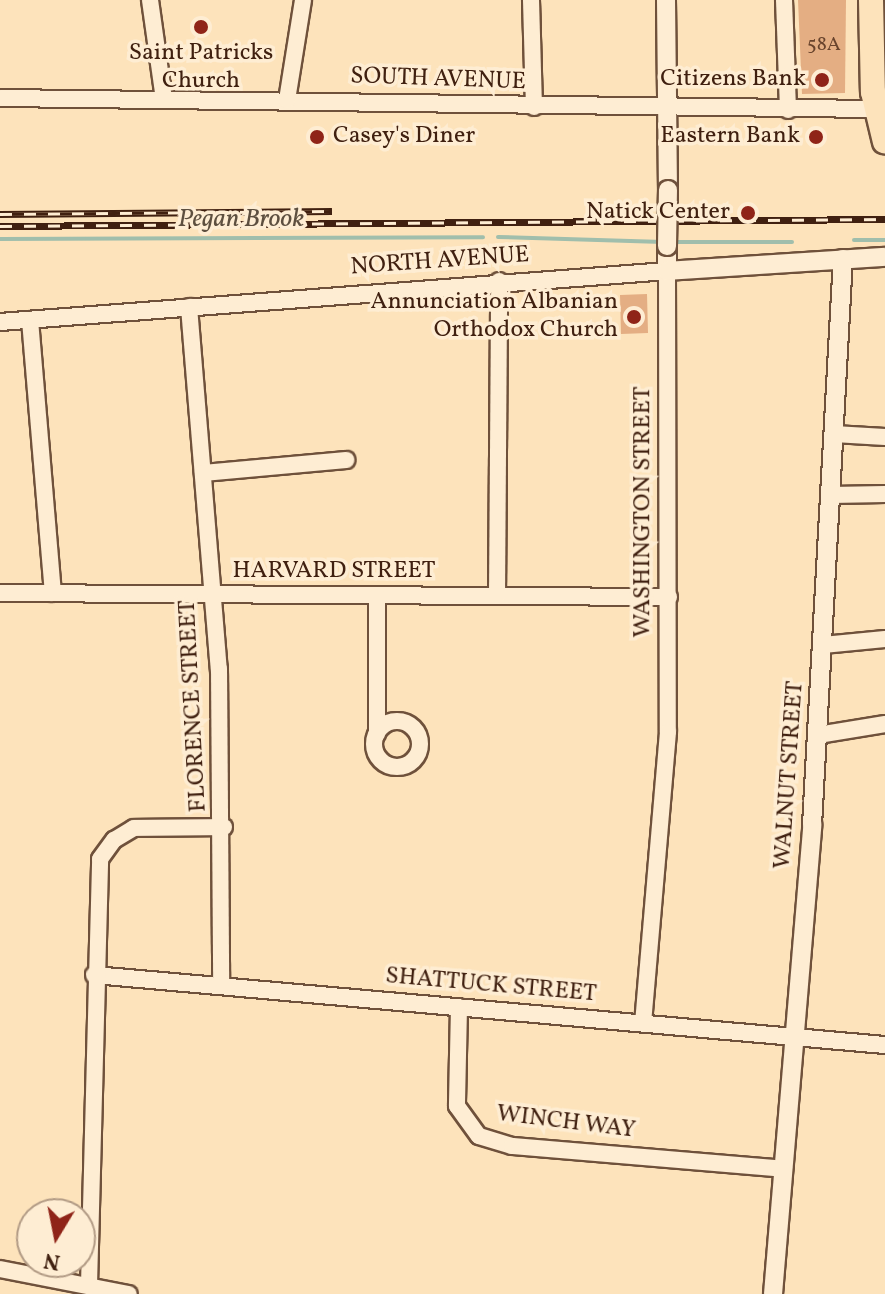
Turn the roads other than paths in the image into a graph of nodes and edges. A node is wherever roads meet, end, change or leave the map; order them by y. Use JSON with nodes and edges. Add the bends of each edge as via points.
{"nodes":[{"id":1,"x":150,"y":0,"type":"edge"},
{"id":2,"x":303,"y":0,"type":"edge"},
{"id":3,"x":531,"y":0,"type":"edge"},
{"id":4,"x":666,"y":0,"type":"edge"},
{"id":5,"x":784,"y":0,"type":"edge"},
{"id":6,"x":871,"y":0,"type":"edge"},
{"id":7,"x":879,"y":70,"type":"edge"},
{"id":8,"x":0,"y":98,"type":"edge"},
{"id":9,"x":164,"y":99,"type":"junction"},
{"id":10,"x":287,"y":100,"type":"junction"},
{"id":11,"x":534,"y":107,"type":"junction"},
{"id":12,"x":875,"y":109,"type":"junction"},
{"id":13,"x":668,"y":110,"type":"junction"},
{"id":14,"x":788,"y":110,"type":"junction"},
{"id":15,"x":885,"y":142,"type":"edge"},
{"id":16,"x":885,"y":257,"type":"edge"},
{"id":17,"x":843,"y":259,"type":"junction"},
{"id":18,"x":667,"y":271,"type":"junction"},
{"id":19,"x":499,"y":281,"type":"junction"},
{"id":20,"x":189,"y":307,"type":"junction"},
{"id":21,"x":30,"y":320,"type":"junction"},
{"id":22,"x":0,"y":322,"type":"edge"},
{"id":23,"x":834,"y":434,"type":"junction"},
{"id":24,"x":885,"y":437,"type":"edge"},
{"id":25,"x":346,"y":460,"type":"dead end"},
{"id":26,"x":203,"y":473,"type":"junction"},
{"id":27,"x":885,"y":494,"type":"edge"},
{"id":28,"x":831,"y":495,"type":"junction"},
{"id":29,"x":0,"y":593,"type":"edge"},
{"id":30,"x":53,"y":593,"type":"junction"},
{"id":31,"x":214,"y":595,"type":"junction"},
{"id":32,"x":377,"y":596,"type":"junction"},
{"id":33,"x":497,"y":596,"type":"junction"},
{"id":34,"x":669,"y":597,"type":"junction"},
{"id":35,"x":885,"y":639,"type":"edge"},
{"id":36,"x":823,"y":645,"type":"junction"},
{"id":37,"x":885,"y":724,"type":"edge"},
{"id":38,"x":377,"y":734,"type":"dead end"},
{"id":39,"x":818,"y":735,"type":"junction"},
{"id":40,"x":224,"y":827,"type":"junction"},
{"id":41,"x":94,"y":975,"type":"junction"},
{"id":42,"x":221,"y":986,"type":"junction"},
{"id":43,"x":459,"y":1007,"type":"junction"},
{"id":44,"x":643,"y":1023,"type":"junction"},
{"id":45,"x":794,"y":1037,"type":"junction"},
{"id":46,"x":885,"y":1045,"type":"edge"},
{"id":47,"x":784,"y":1169,"type":"junction"},
{"id":48,"x":0,"y":1269,"type":"edge"},
{"id":49,"x":89,"y":1285,"type":"junction"},
{"id":50,"x":129,"y":1294,"type":"edge"},
{"id":51,"x":773,"y":1294,"type":"edge"}],
"edges":[{"from":1,"to":9,"type":"street"},
{"from":2,"to":10,"type":"street"},
{"from":3,"to":11,"type":"street"},
{"from":4,"to":13,"type":"street","name":"WASHINGTON STREET"},
{"from":5,"to":14,"type":"street"},
{"from":6,"to":7,"type":"main road"},
{"from":7,"to":12,"type":"main road"},
{"from":8,"to":9,"type":"street","name":"SOUTH AVENUE"},
{"from":9,"to":10,"type":"street","name":"SOUTH AVENUE"},
{"from":10,"to":11,"type":"street","name":"SOUTH AVENUE"},
{"from":11,"to":13,"type":"street","name":"SOUTH AVENUE"},
{"from":12,"to":14,"type":"street","name":"SOUTH AVENUE"},
{"from":12,"to":15,"type":"main road"},
{"from":13,"to":14,"type":"street","name":"SOUTH AVENUE"},
{"from":13,"to":18,"type":"street","name":"WASHINGTON STREET","bridge":true},
{"from":16,"to":17,"type":"street","name":"NORTH AVENUE"},
{"from":17,"to":18,"type":"street","name":"NORTH AVENUE"},
{"from":17,"to":23,"type":"street","name":"WALNUT STREET"},
{"from":18,"to":19,"type":"street","name":"NORTH AVENUE"},
{"from":18,"to":34,"type":"street","name":"WASHINGTON STREET"},
{"from":19,"to":20,"type":"street","name":"NORTH AVENUE"},
{"from":19,"to":33,"type":"street"},
{"from":20,"to":21,"type":"street","name":"NORTH AVENUE"},
{"from":20,"to":26,"type":"street","name":"FLORENCE STREET"},
{"from":21,"to":22,"type":"street","name":"NORTH AVENUE"},
{"from":21,"to":30,"type":"street"},
{"from":23,"to":24,"type":"street"},
{"from":23,"to":28,"type":"street","name":"WALNUT STREET"},
{"from":25,"to":26,"type":"street"},
{"from":26,"to":31,"type":"street","name":"FLORENCE STREET"},
{"from":27,"to":28,"type":"street"},
{"from":28,"to":36,"type":"street","name":"WALNUT STREET"},
{"from":29,"to":30,"type":"street","name":"HARVARD STREET"},
{"from":30,"to":31,"type":"street","name":"HARVARD STREET"},
{"from":31,"to":32,"type":"street","name":"HARVARD STREET"},
{"from":31,"to":40,"type":"street","name":"FLORENCE STREET"},
{"from":32,"to":33,"type":"street","name":"HARVARD STREET"},
{"from":32,"to":38,"type":"street"},
{"from":33,"to":34,"type":"street","name":"HARVARD STREET"},
{"from":34,"to":44,"type":"street","name":"WASHINGTON STREET","via":[[668,732]]},
{"from":35,"to":36,"type":"street"},
{"from":36,"to":39,"type":"street","name":"WALNUT STREET"},
{"from":37,"to":39,"type":"street"},
{"from":39,"to":45,"type":"street","name":"WALNUT STREET"},
{"from":40,"to":41,"type":"street","name":"FLORENCE STREET","via":[[134,828],[106,848],[97,870]]},
{"from":40,"to":42,"type":"street"},
{"from":41,"to":42,"type":"street","name":"SHATTUCK STREET"},
{"from":41,"to":49,"type":"street","name":"FLORENCE STREET"},
{"from":42,"to":43,"type":"street","name":"SHATTUCK STREET"},
{"from":43,"to":44,"type":"street","name":"SHATTUCK STREET"},
{"from":43,"to":47,"type":"street","name":"WINCH WAY","via":[[456,1097],[460,1116],[479,1136],[512,1146]]},
{"from":44,"to":45,"type":"street","name":"SHATTUCK STREET"},
{"from":45,"to":46,"type":"street","name":"SHATTUCK STREET"},
{"from":45,"to":47,"type":"street","name":"WALNUT STREET"},
{"from":47,"to":51,"type":"street","name":"WALNUT STREET"},
{"from":48,"to":49,"type":"street"},
{"from":49,"to":50,"type":"street"}]}
